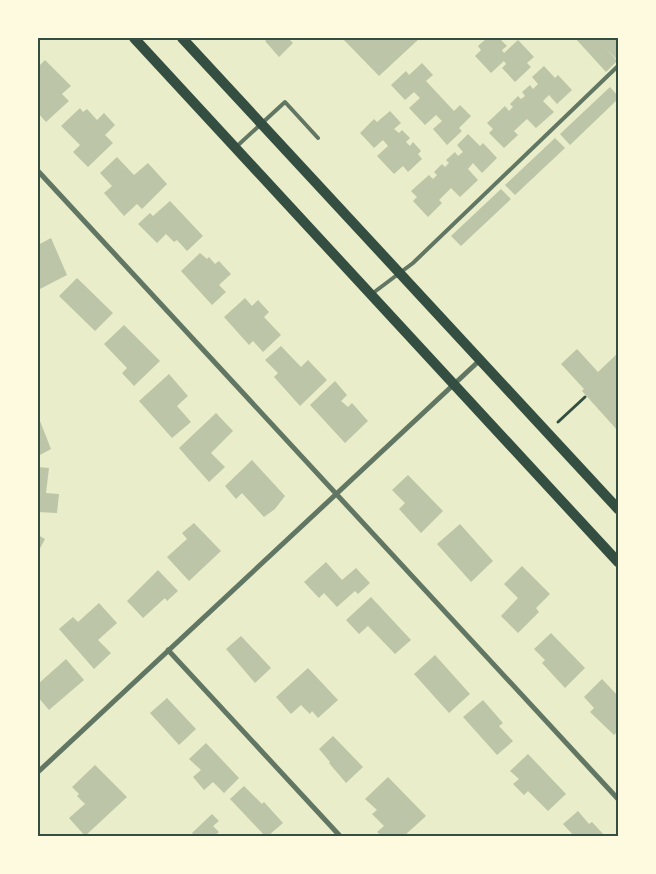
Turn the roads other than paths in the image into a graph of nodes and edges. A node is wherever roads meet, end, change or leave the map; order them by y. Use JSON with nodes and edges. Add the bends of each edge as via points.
{"nodes":[{"id":1,"x":134,"y":38,"type":"edge"},
{"id":2,"x":182,"y":38,"type":"edge"},
{"id":3,"x":618,"y":66,"type":"edge"},
{"id":4,"x":262,"y":124,"type":"junction"},
{"id":5,"x":318,"y":138,"type":"dead end"},
{"id":6,"x":236,"y":147,"type":"junction"},
{"id":7,"x":38,"y":171,"type":"edge"},
{"id":8,"x":399,"y":273,"type":"junction"},
{"id":9,"x":372,"y":294,"type":"junction"},
{"id":10,"x":480,"y":360,"type":"junction"},
{"id":11,"x":454,"y":385,"type":"junction"},
{"id":12,"x":337,"y":494,"type":"junction"},
{"id":13,"x":618,"y":509,"type":"edge"},
{"id":14,"x":618,"y":562,"type":"edge"},
{"id":15,"x":168,"y":650,"type":"junction"},
{"id":16,"x":38,"y":772,"type":"edge"},
{"id":17,"x":618,"y":799,"type":"edge"},
{"id":18,"x":340,"y":836,"type":"edge"}],
"edges":[{"from":1,"to":6,"type":"main road"},
{"from":2,"to":4,"type":"main road"},
{"from":3,"to":8,"type":"lane","via":[[425,252]]},
{"from":4,"to":5,"type":"lane","via":[[285,102]]},
{"from":4,"to":6,"type":"lane"},
{"from":4,"to":8,"type":"main road"},
{"from":6,"to":9,"type":"main road"},
{"from":7,"to":12,"type":"street"},
{"from":8,"to":9,"type":"lane"},
{"from":8,"to":10,"type":"main road"},
{"from":9,"to":11,"type":"main road"},
{"from":10,"to":11,"type":"street"},
{"from":10,"to":13,"type":"main road"},
{"from":11,"to":12,"type":"street"},
{"from":11,"to":14,"type":"main road"},
{"from":12,"to":15,"type":"street"},
{"from":12,"to":17,"type":"street"},
{"from":15,"to":16,"type":"street"},
{"from":15,"to":18,"type":"street"}]}
